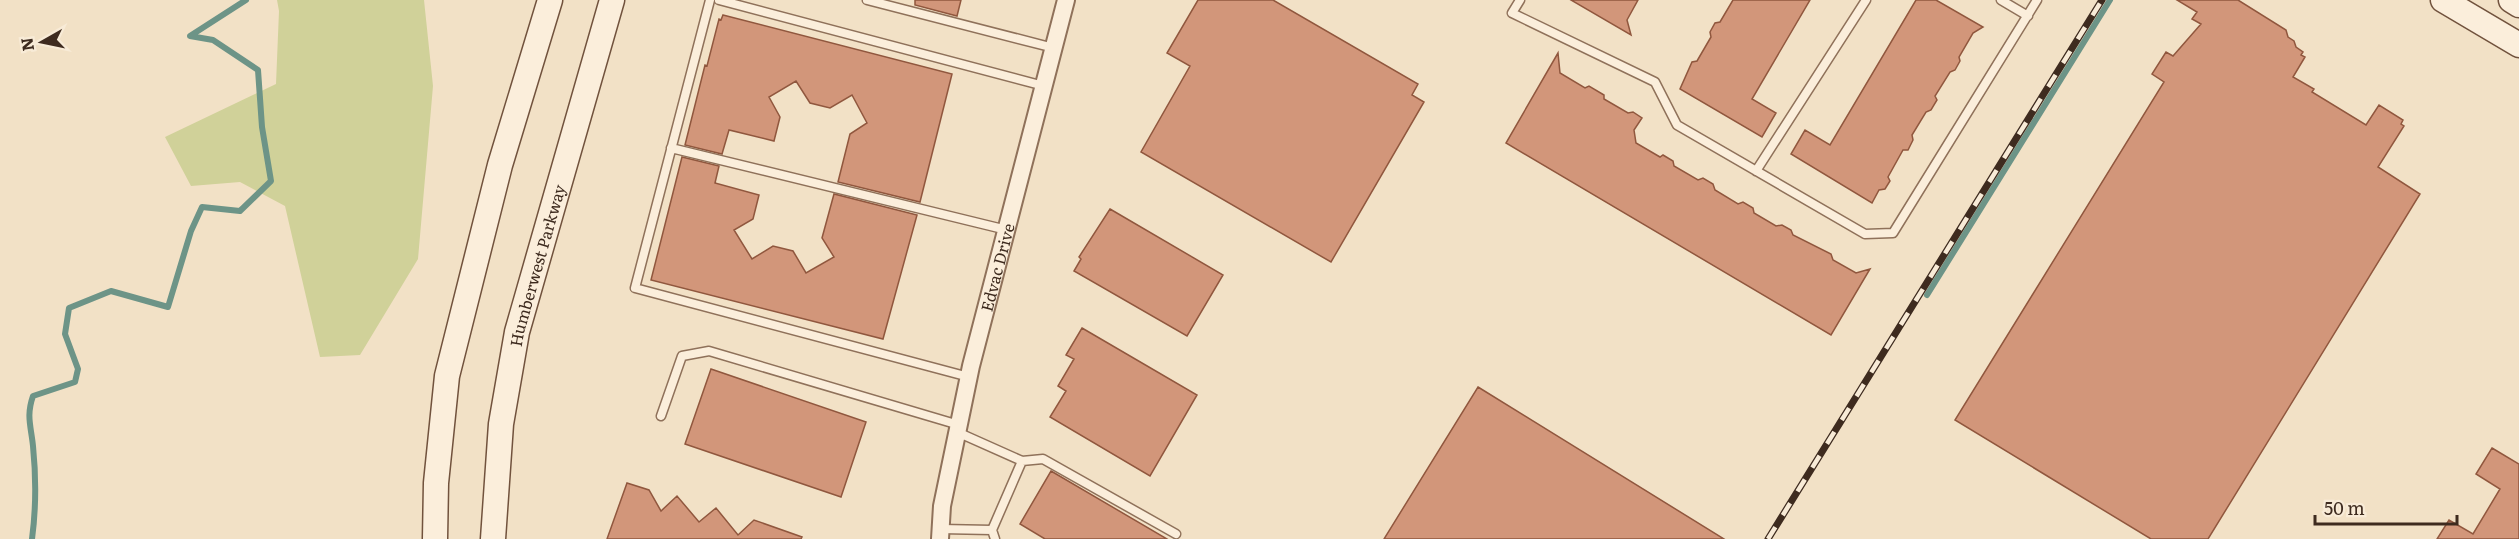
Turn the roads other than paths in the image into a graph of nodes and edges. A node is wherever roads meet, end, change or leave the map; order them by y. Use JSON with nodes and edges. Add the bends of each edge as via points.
{"nodes":[{"id":1,"x":550,"y":0,"type":"edge"},
{"id":2,"x":612,"y":0,"type":"edge"},
{"id":3,"x":710,"y":0,"type":"edge"},
{"id":4,"x":719,"y":0,"type":"edge"},
{"id":5,"x":867,"y":0,"type":"edge"},
{"id":6,"x":1066,"y":0,"type":"edge"},
{"id":7,"x":1520,"y":0,"type":"edge"},
{"id":8,"x":1866,"y":0,"type":"edge"},
{"id":9,"x":2001,"y":0,"type":"edge"},
{"id":10,"x":2037,"y":0,"type":"edge"},
{"id":11,"x":2444,"y":0,"type":"edge"},
{"id":12,"x":2511,"y":0,"type":"edge"},
{"id":13,"x":2519,"y":5,"type":"edge"},
{"id":14,"x":2028,"y":16,"type":"junction"},
{"id":15,"x":2519,"y":45,"type":"edge"},
{"id":16,"x":1054,"y":48,"type":"junction"},
{"id":17,"x":1044,"y":86,"type":"junction"},
{"id":18,"x":671,"y":148,"type":"junction"},
{"id":19,"x":1756,"y":171,"type":"junction"},
{"id":20,"x":1007,"y":230,"type":"junction"},
{"id":21,"x":969,"y":377,"type":"junction"},
{"id":22,"x":661,"y":416,"type":"dead end"},
{"id":23,"x":958,"y":429,"type":"junction"},
{"id":24,"x":1023,"y":461,"type":"junction"},
{"id":25,"x":941,"y":534,"type":"edge"},
{"id":26,"x":1176,"y":534,"type":"dead end"},
{"id":27,"x":993,"y":535,"type":"edge"},
{"id":28,"x":435,"y":539,"type":"edge"},
{"id":29,"x":493,"y":539,"type":"edge"}],
"edges":[{"from":1,"to":28,"type":"main road","via":[[500,165],[447,376],[436,483]]},
{"from":2,"to":29,"type":"main road","name":"Humberwest Parkway","via":[[517,332],[501,424]]},
{"from":3,"to":18,"type":"lane"},
{"from":4,"to":17,"type":"lane"},
{"from":5,"to":16,"type":"lane"},
{"from":6,"to":16,"type":"street","name":"Edvac Drive"},
{"from":7,"to":19,"type":"lane","via":[[1512,13],[1655,82],[1677,125]]},
{"from":8,"to":19,"type":"lane"},
{"from":9,"to":14,"type":"lane"},
{"from":10,"to":14,"type":"lane"},
{"from":11,"to":15,"type":"main road"},
{"from":12,"to":13,"type":"main road"},
{"from":14,"to":19,"type":"lane","via":[[1893,233],[1865,234]]},
{"from":16,"to":17,"type":"street","name":"Edvac Drive"},
{"from":17,"to":20,"type":"street","name":"Edvac Drive"},
{"from":18,"to":20,"type":"lane"},
{"from":18,"to":21,"type":"lane","via":[[635,288]]},
{"from":20,"to":21,"type":"street","name":"Edvac Drive"},
{"from":21,"to":23,"type":"street","name":"Edvac Drive"},
{"from":22,"to":23,"type":"lane","via":[[682,356],[709,351]]},
{"from":23,"to":24,"type":"lane"},
{"from":23,"to":25,"type":"street","name":"Edvac Drive","via":[[942,506]]},
{"from":24,"to":26,"type":"lane","via":[[1042,459]]},
{"from":24,"to":27,"type":"lane"},
{"from":25,"to":27,"type":"lane"}]}
